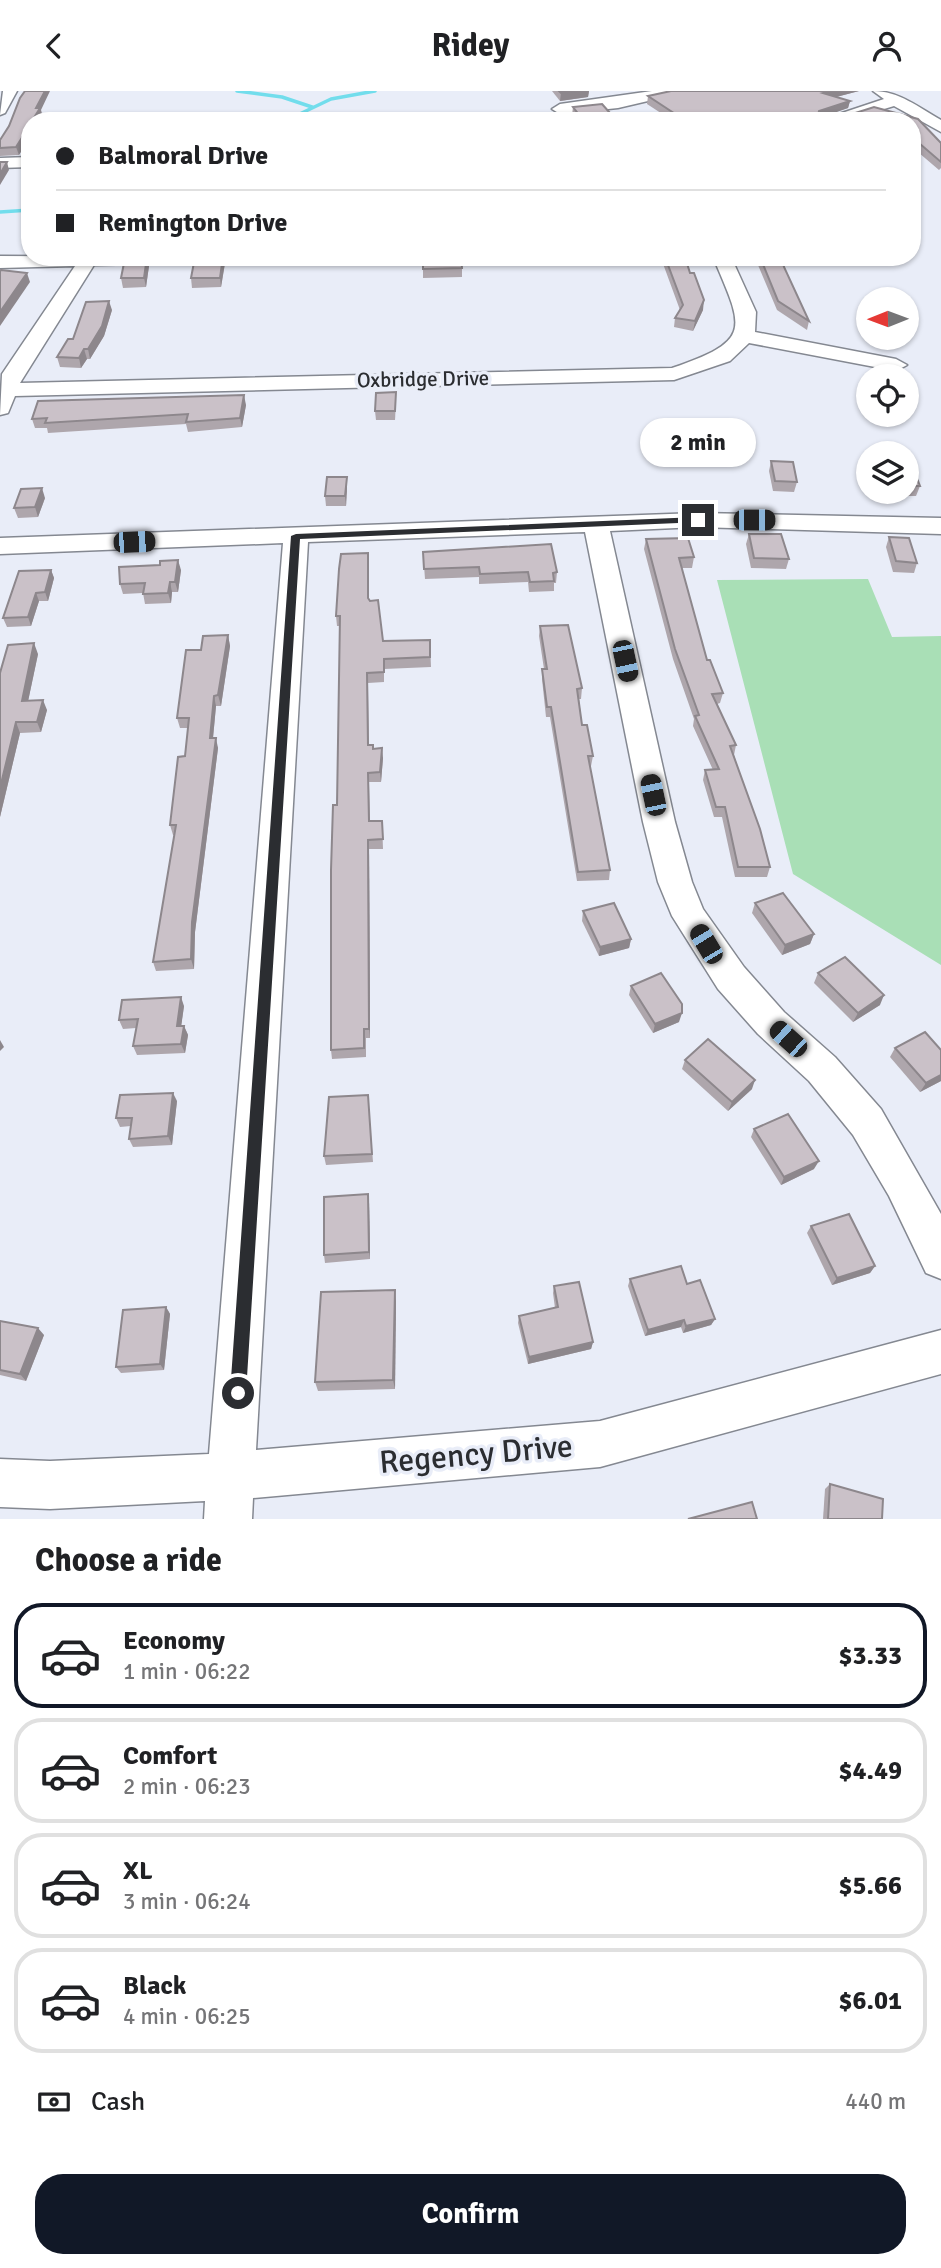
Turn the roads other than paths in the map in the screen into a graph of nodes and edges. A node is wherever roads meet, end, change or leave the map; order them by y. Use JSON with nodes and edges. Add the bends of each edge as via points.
{"nodes":[{"id":1,"x":10,"y":91,"type":"edge"},
{"id":2,"x":673,"y":91,"type":"edge"},
{"id":3,"x":880,"y":91,"type":"edge"},
{"id":4,"x":898,"y":100,"type":"junction"},
{"id":5,"x":618,"y":103,"type":"junction"},
{"id":6,"x":560,"y":109,"type":"dead end"},
{"id":7,"x":0,"y":110,"type":"edge"},
{"id":8,"x":630,"y":112,"type":"edge"},
{"id":9,"x":857,"y":112,"type":"edge"},
{"id":10,"x":917,"y":112,"type":"edge"},
{"id":11,"x":921,"y":114,"type":"edge"},
{"id":12,"x":941,"y":127,"type":"edge"},
{"id":13,"x":21,"y":162,"type":"edge"},
{"id":14,"x":0,"y":163,"type":"edge"},
{"id":15,"x":0,"y":262,"type":"edge"},
{"id":16,"x":21,"y":262,"type":"edge"},
{"id":17,"x":84,"y":266,"type":"edge"},
{"id":18,"x":726,"y":266,"type":"edge"},
{"id":19,"x":744,"y":336,"type":"junction"},
{"id":20,"x":891,"y":364,"type":"edge"},
{"id":21,"x":2,"y":399,"type":"edge"},
{"id":22,"x":596,"y":524,"type":"junction"},
{"id":23,"x":941,"y":526,"type":"edge"},
{"id":24,"x":296,"y":536,"type":"junction"},
{"id":25,"x":0,"y":546,"type":"edge"},
{"id":26,"x":941,"y":1258,"type":"edge"},
{"id":27,"x":941,"y":1352,"type":"edge"},
{"id":28,"x":0,"y":1483,"type":"edge"},
{"id":29,"x":230,"y":1498,"type":"edge"}],
"edges":[{"from":1,"to":7,"type":"street"},
{"from":2,"to":5,"type":"street"},
{"from":3,"to":4,"type":"street"},
{"from":4,"to":9,"type":"street"},
{"from":4,"to":10,"type":"street"},
{"from":5,"to":6,"type":"street"},
{"from":5,"to":8,"type":"street"},
{"from":11,"to":12,"type":"street"},
{"from":13,"to":14,"type":"street"},
{"from":15,"to":16,"type":"street"},
{"from":17,"to":21,"type":"street"},
{"from":18,"to":19,"type":"street","via":[[746,312]]},
{"from":19,"to":20,"type":"street"},
{"from":19,"to":21,"type":"street","name":"Oxbridge Drive","via":[[732,352],[712,363],[674,374],[392,379]]},
{"from":22,"to":23,"type":"street","via":[[698,520]]},
{"from":22,"to":24,"type":"street"},
{"from":22,"to":26,"type":"street","via":[[659,822],[689,916],[731,978],[771,1023],[822,1069],[867,1122]]},
{"from":24,"to":25,"type":"street"},
{"from":24,"to":29,"type":"street"},
{"from":27,"to":29,"type":"street","name":"Regency Drive","via":[[600,1444]]},
{"from":28,"to":29,"type":"street","name":"Regency Drive"}]}
